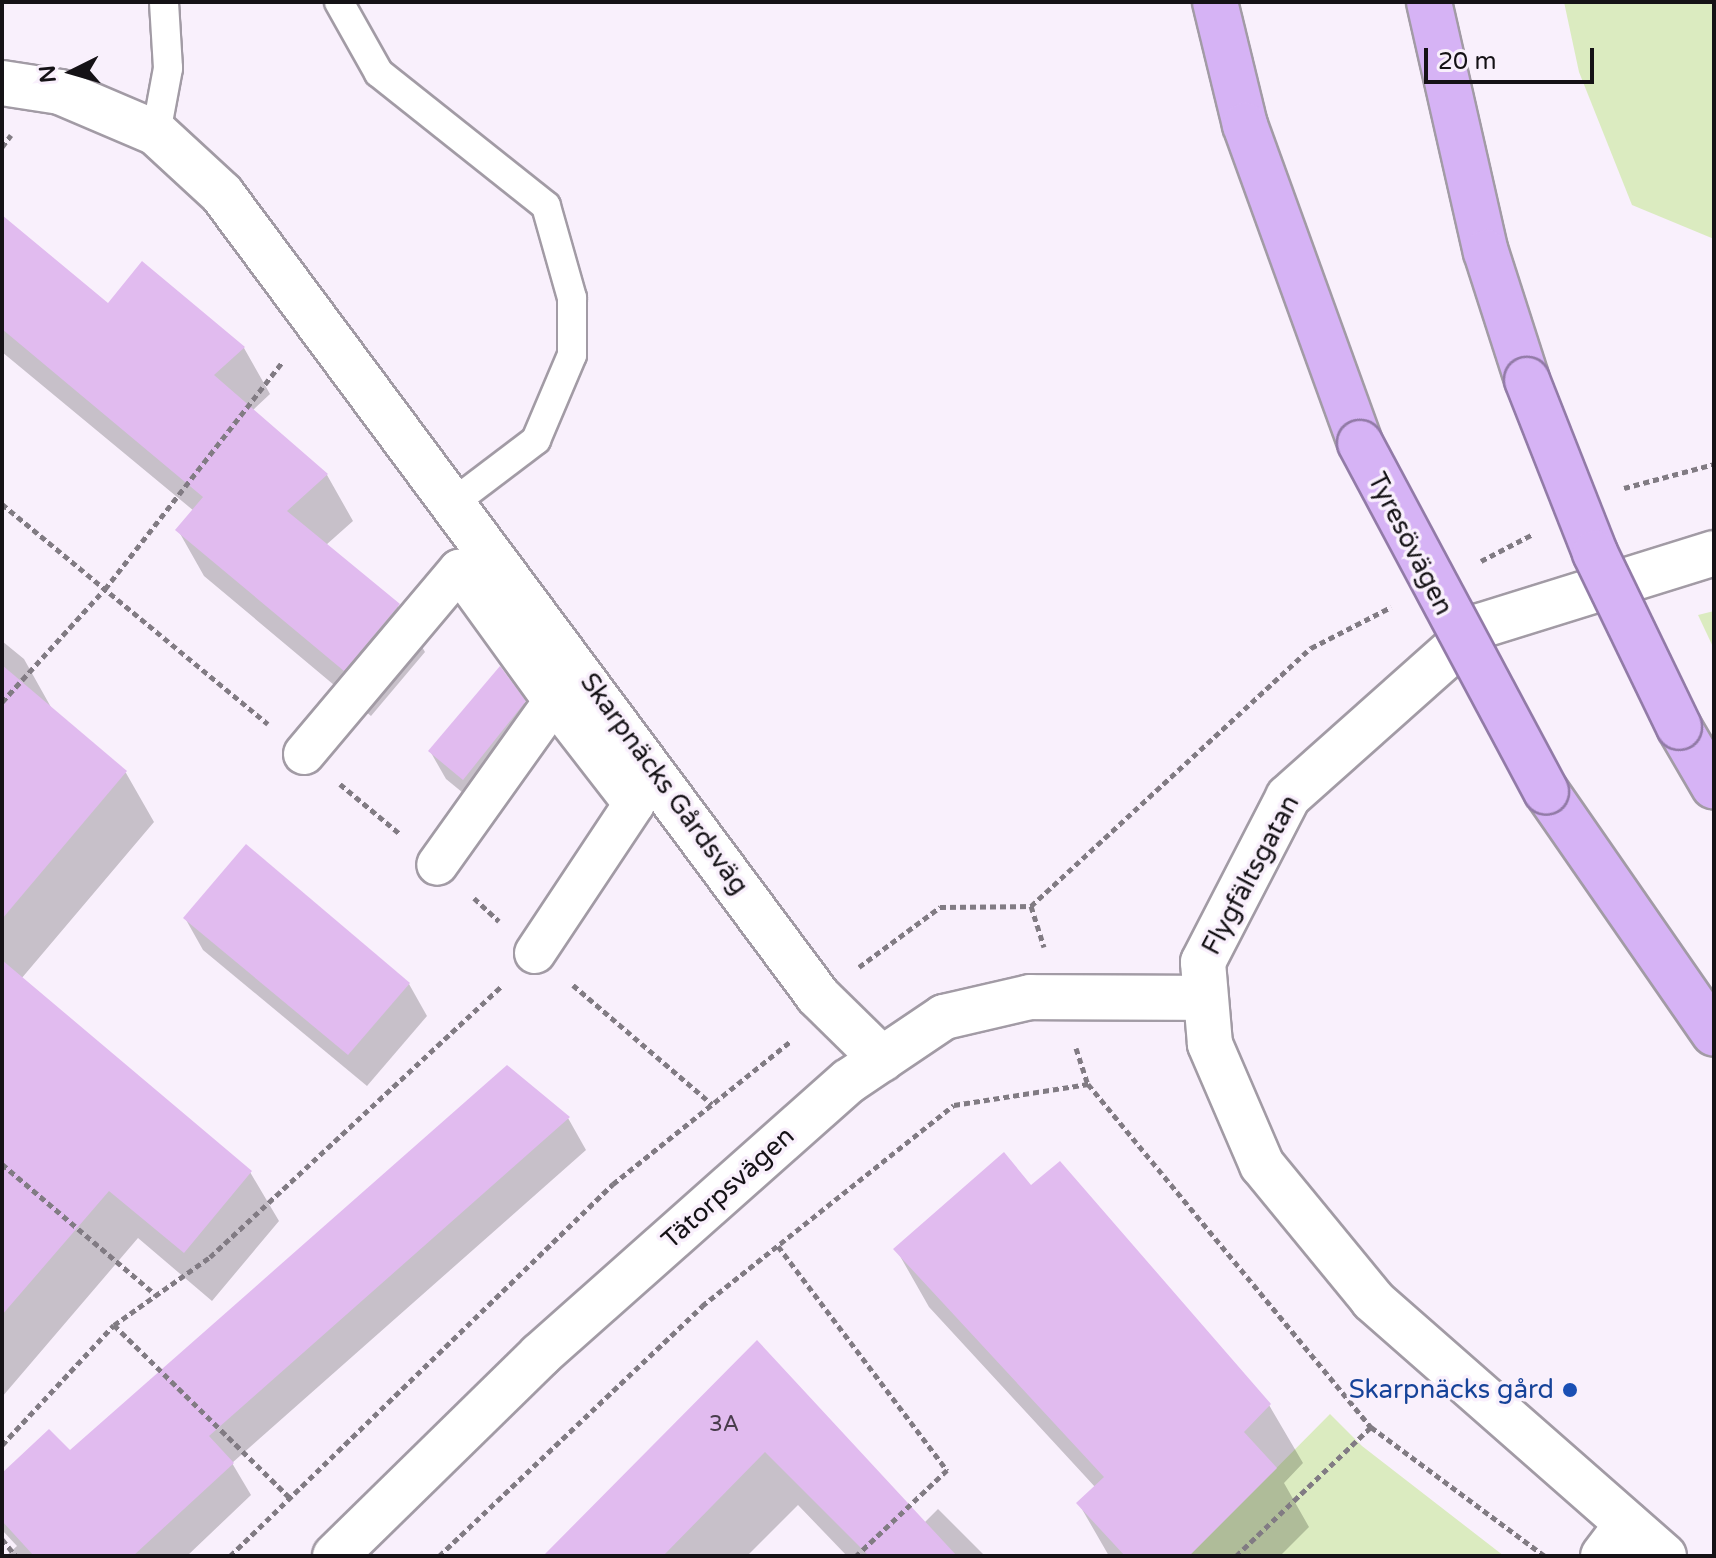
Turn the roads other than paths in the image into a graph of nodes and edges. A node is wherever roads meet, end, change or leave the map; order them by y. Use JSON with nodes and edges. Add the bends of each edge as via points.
{"nodes":[{"id":1,"x":164,"y":2,"type":"edge"},
{"id":2,"x":339,"y":2,"type":"edge"},
{"id":3,"x":1215,"y":2,"type":"edge"},
{"id":4,"x":1429,"y":2,"type":"edge"},
{"id":5,"x":2,"y":83,"type":"edge"},
{"id":6,"x":156,"y":133,"type":"junction"},
{"id":7,"x":449,"y":506,"type":"junction"},
{"id":8,"x":1714,"y":553,"type":"edge"},
{"id":9,"x":554,"y":701,"type":"junction"},
{"id":10,"x":304,"y":754,"type":"road end"},
{"id":11,"x":1714,"y":787,"type":"edge"},
{"id":12,"x":437,"y":865,"type":"road end"},
{"id":13,"x":535,"y":953,"type":"road end"},
{"id":14,"x":1204,"y":998,"type":"junction"},
{"id":15,"x":1714,"y":1034,"type":"edge"},
{"id":16,"x":882,"y":1059,"type":"junction"},
{"id":17,"x":1615,"y":1540,"type":"edge"},
{"id":18,"x":335,"y":1556,"type":"edge"},
{"id":19,"x":1664,"y":1556,"type":"edge"}],
"edges":[{"from":1,"to":6,"type":"lane","via":[[168,68]]},
{"from":2,"to":7,"type":"lane","via":[[379,73],[546,206],[572,298],[572,355],[536,440]]},
{"from":3,"to":15,"type":"highway","name":"Tyresövägen","bridge":true,"via":[[1278,225],[1360,443],[1546,791]]},
{"from":4,"to":11,"type":"highway","bridge":true,"via":[[1486,252],[1527,380],[1595,553]]},
{"from":5,"to":6,"type":"street","name":"Skarpnäcks Gårdsväg","via":[[60,92]]},
{"from":6,"to":7,"type":"street","name":"Skarpnäcks Gårdsväg","via":[[222,194]]},
{"from":7,"to":16,"type":"street","name":"Skarpnäcks Gårdsväg","via":[[577,665],[818,996]]},
{"from":8,"to":14,"type":"street","name":"Flygfältsgatan","via":[[1480,626],[1288,797],[1203,962]]},
{"from":9,"to":10,"type":"street","via":[[459,570]]},
{"from":9,"to":12,"type":"street"},
{"from":9,"to":13,"type":"street","via":[[634,804]]},
{"from":14,"to":16,"type":"street","name":"Tätorpsvägen","via":[[1060,997],[944,1017]]},
{"from":14,"to":17,"type":"street","name":"Flygfältsgatan","via":[[1210,1044],[1262,1165],[1373,1300]]},
{"from":16,"to":18,"type":"street","name":"Tätorpsvägen","via":[[540,1355]]},
{"from":17,"to":19,"type":"street","name":"Flygfältsgatan"}]}
